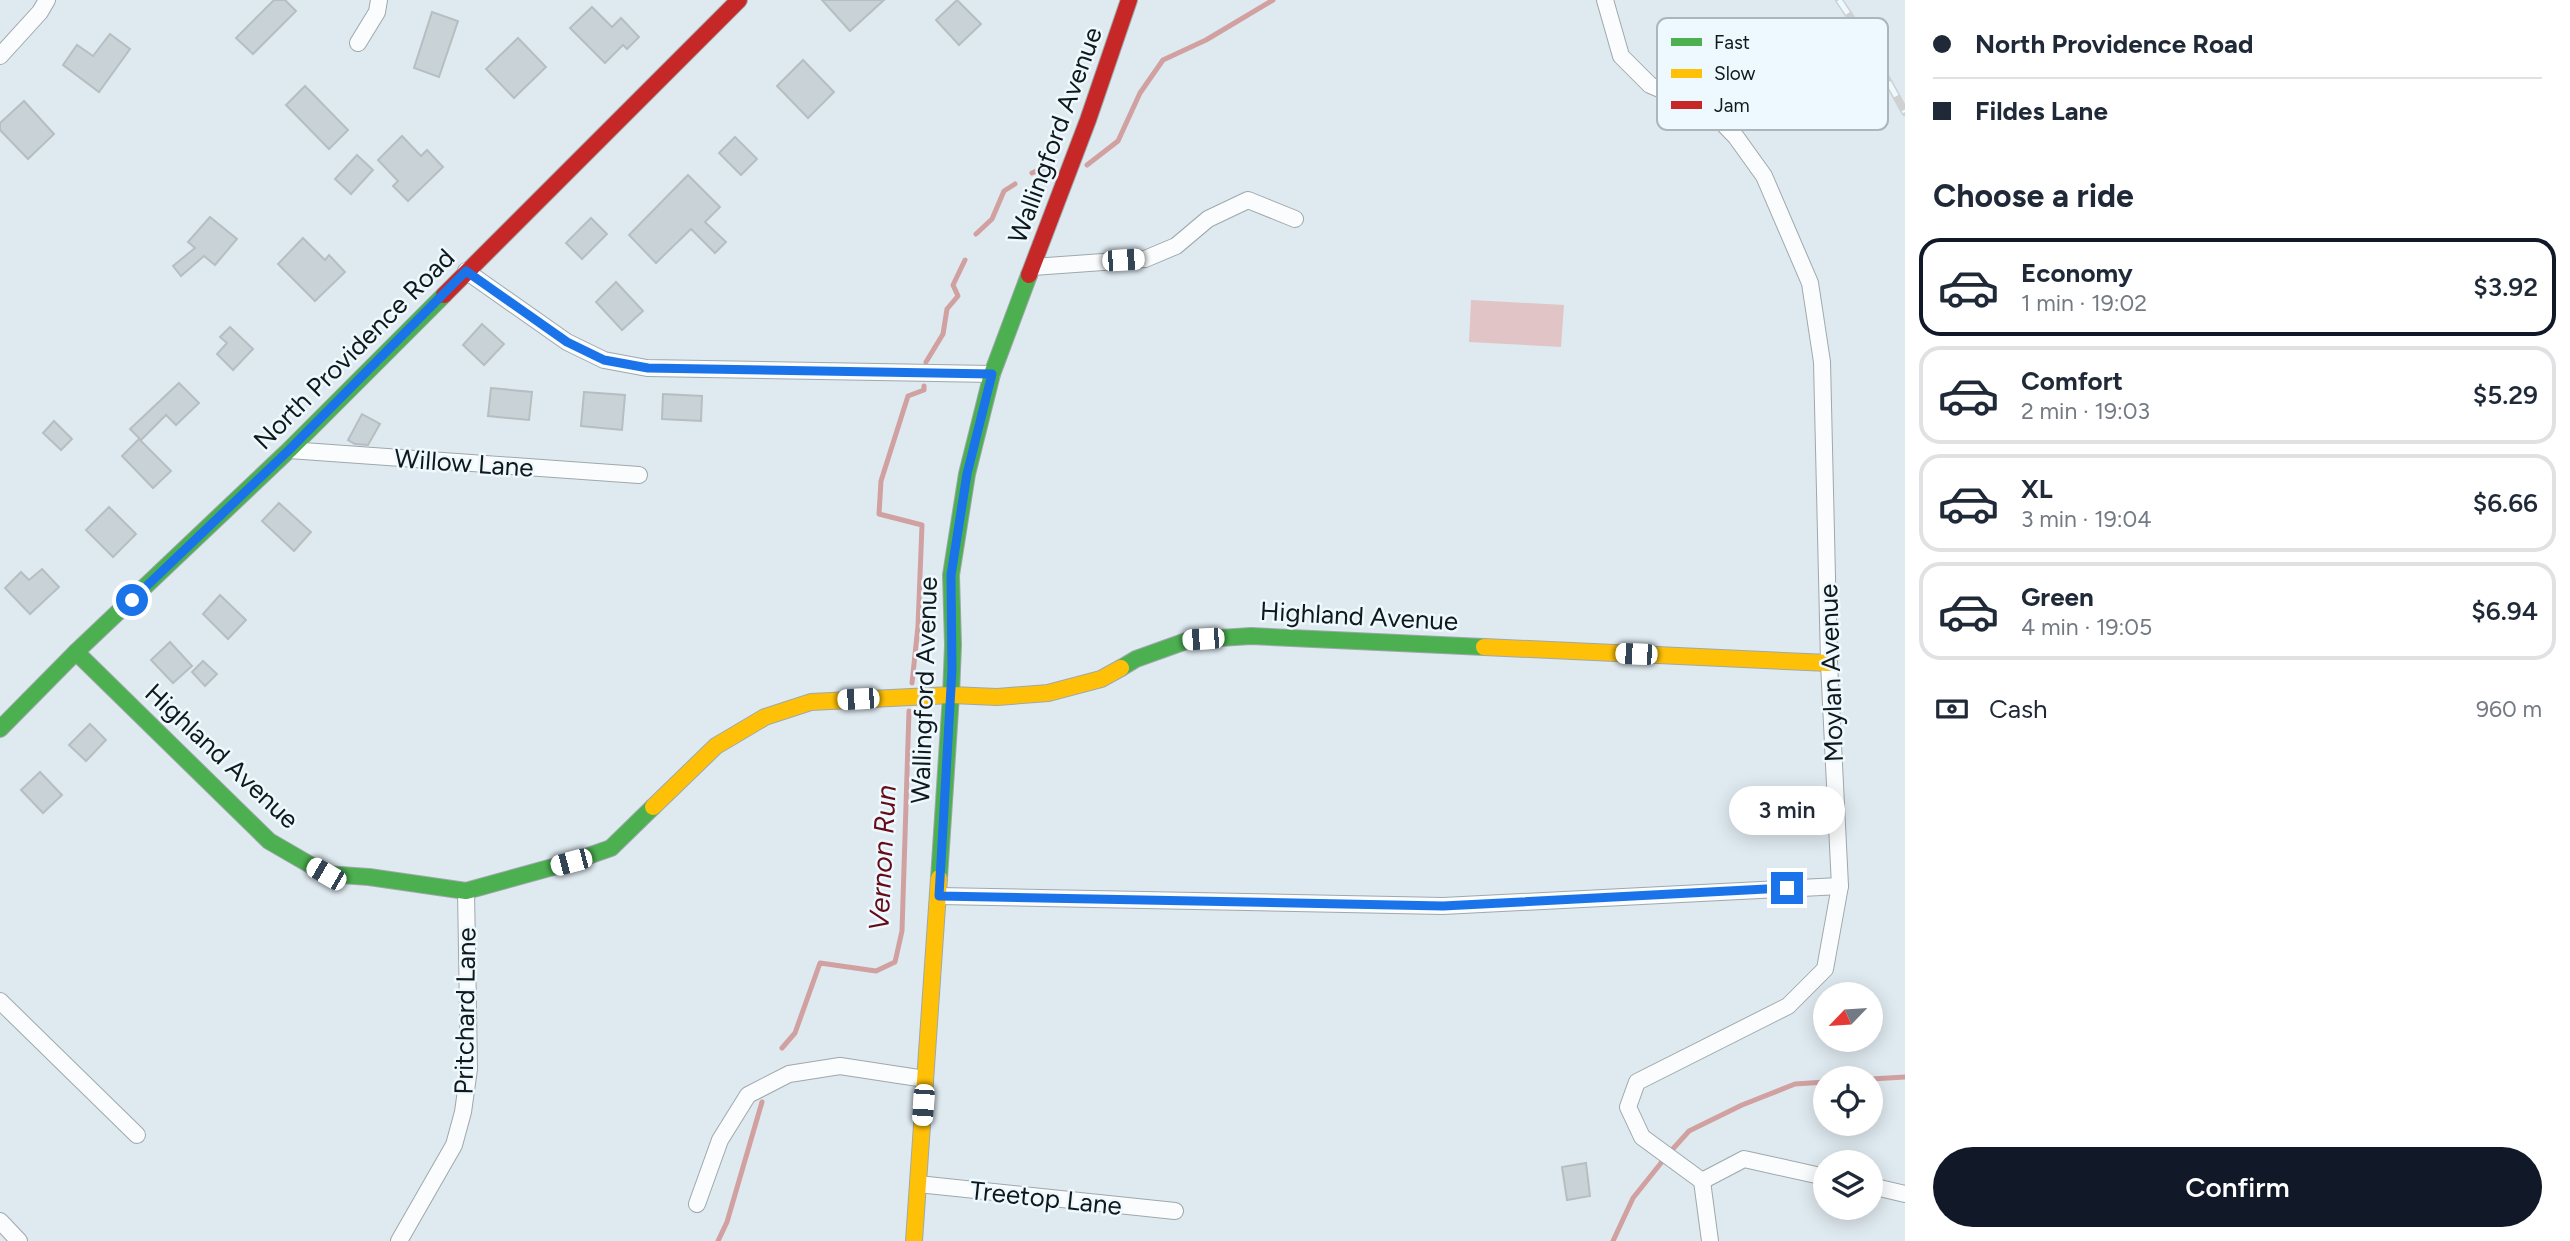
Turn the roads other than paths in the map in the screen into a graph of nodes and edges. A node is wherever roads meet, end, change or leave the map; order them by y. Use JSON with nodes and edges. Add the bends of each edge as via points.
{"nodes":[{"id":1,"x":47,"y":0,"type":"edge"},
{"id":2,"x":379,"y":0,"type":"edge"},
{"id":3,"x":739,"y":0,"type":"edge"},
{"id":4,"x":1129,"y":0,"type":"edge"},
{"id":5,"x":1605,"y":0,"type":"edge"},
{"id":6,"x":358,"y":43,"type":"dead end"},
{"id":7,"x":0,"y":56,"type":"edge"},
{"id":8,"x":1657,"y":88,"type":"edge"},
{"id":9,"x":1730,"y":130,"type":"edge"},
{"id":10,"x":1295,"y":219,"type":"dead end"},
{"id":11,"x":1033,"y":267,"type":"junction"},
{"id":12,"x":466,"y":271,"type":"junction"},
{"id":13,"x":992,"y":374,"type":"junction"},
{"id":14,"x":289,"y":450,"type":"junction"},
{"id":15,"x":639,"y":475,"type":"dead end"},
{"id":16,"x":76,"y":652,"type":"junction"},
{"id":17,"x":1829,"y":663,"type":"junction"},
{"id":18,"x":951,"y":695,"type":"junction"},
{"id":19,"x":0,"y":729,"type":"edge"},
{"id":20,"x":1840,"y":886,"type":"junction"},
{"id":21,"x":466,"y":891,"type":"junction"},
{"id":22,"x":939,"y":896,"type":"junction"},
{"id":23,"x":0,"y":1001,"type":"edge"},
{"id":24,"x":925,"y":1079,"type":"junction"},
{"id":25,"x":137,"y":1135,"type":"dead end"},
{"id":26,"x":1813,"y":1174,"type":"edge"},
{"id":27,"x":1702,"y":1181,"type":"junction"},
{"id":28,"x":918,"y":1184,"type":"junction"},
{"id":29,"x":1883,"y":1189,"type":"edge"},
{"id":30,"x":1905,"y":1194,"type":"edge"},
{"id":31,"x":697,"y":1204,"type":"dead end"},
{"id":32,"x":1175,"y":1211,"type":"dead end"},
{"id":33,"x":0,"y":1222,"type":"edge"},
{"id":34,"x":19,"y":1241,"type":"edge"},
{"id":35,"x":399,"y":1241,"type":"edge"},
{"id":36,"x":914,"y":1241,"type":"edge"},
{"id":37,"x":1710,"y":1241,"type":"edge"}],
"edges":[{"from":1,"to":7,"type":"street"},
{"from":2,"to":6,"type":"street"},
{"from":3,"to":12,"type":"street","name":"North Providence Road"},
{"from":4,"to":11,"type":"street","name":"Wallingford Avenue"},
{"from":5,"to":8,"type":"street","name":"Moylan Avenue","via":[[1621,56]]},
{"from":9,"to":17,"type":"street","name":"Moylan Avenue","via":[[1764,176],[1810,283],[1823,379]]},
{"from":10,"to":11,"type":"street","via":[[1248,200],[1208,219],[1176,246],[1145,259]]},
{"from":11,"to":13,"type":"street","name":"Wallingford Avenue"},
{"from":12,"to":13,"type":"street","via":[[567,342],[604,360],[648,368]]},
{"from":12,"to":14,"type":"street","name":"North Providence Road"},
{"from":13,"to":18,"type":"street","name":"Wallingford Avenue","via":[[967,474],[951,575]]},
{"from":14,"to":15,"type":"street","name":"Willow Lane"},
{"from":14,"to":16,"type":"street","name":"North Providence Road"},
{"from":16,"to":19,"type":"street","name":"North Providence Road"},
{"from":16,"to":21,"type":"street","name":"Highland Avenue","via":[[269,841],[326,874]]},
{"from":17,"to":18,"type":"street","name":"Highland Avenue","via":[[1251,636],[1189,640],[1136,659],[1101,679],[1048,693]]},
{"from":17,"to":20,"type":"street","name":"Moylan Avenue"},
{"from":18,"to":21,"type":"street","name":"Highland Avenue","via":[[811,702],[765,717],[716,746],[611,848]]},
{"from":18,"to":22,"type":"street","name":"Wallingford Avenue"},
{"from":20,"to":22,"type":"street","via":[[1443,906]]},
{"from":20,"to":27,"type":"street","name":"Moylan Avenue","via":[[1825,969],[1788,1006],[1637,1082],[1628,1107],[1642,1137]]},
{"from":21,"to":35,"type":"street","name":"Pritchard Lane","via":[[469,1069],[463,1112],[454,1145]]},
{"from":22,"to":24,"type":"street","name":"Wallingford Avenue"},
{"from":23,"to":25,"type":"street"},
{"from":24,"to":28,"type":"street","name":"Wallingford Avenue"},
{"from":24,"to":31,"type":"street","via":[[840,1066],[789,1074],[748,1095],[720,1140]]},
{"from":26,"to":27,"type":"street","via":[[1744,1159]]},
{"from":27,"to":37,"type":"street"},
{"from":28,"to":32,"type":"street","name":"Treetop Lane"},
{"from":28,"to":36,"type":"street","name":"Wallingford Avenue"},
{"from":29,"to":30,"type":"street"},
{"from":33,"to":34,"type":"street"}]}
